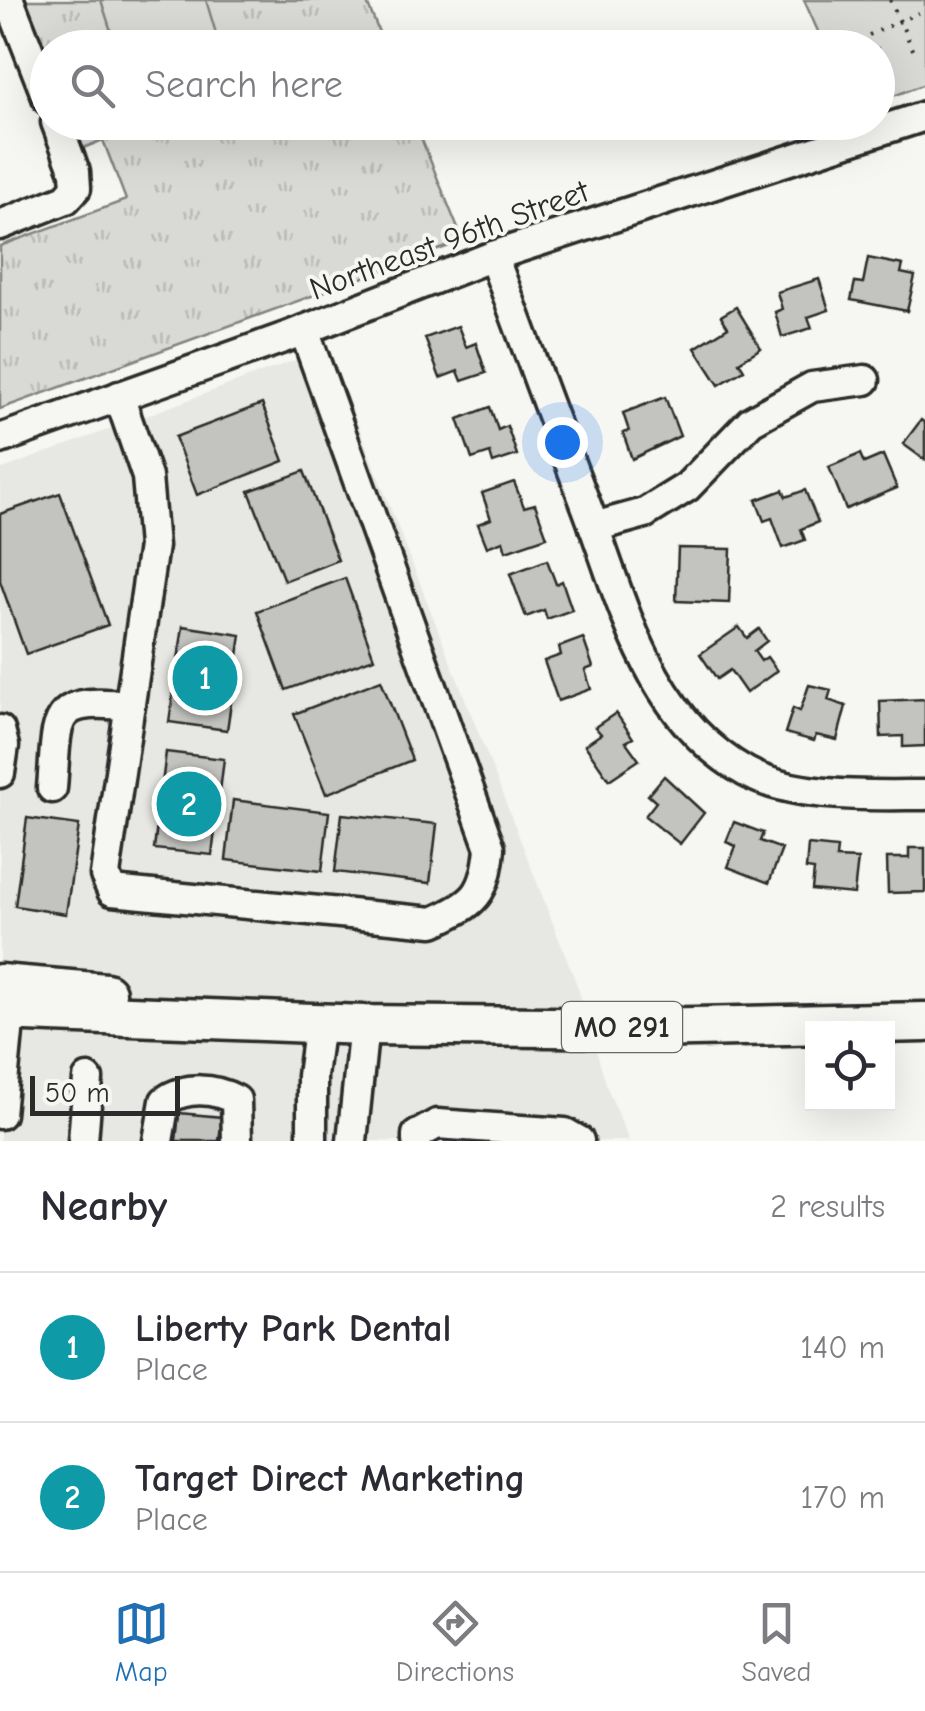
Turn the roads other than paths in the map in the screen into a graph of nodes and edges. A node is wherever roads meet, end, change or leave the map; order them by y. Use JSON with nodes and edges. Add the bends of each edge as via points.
{"nodes":[{"id":1,"x":9,"y":0,"type":"edge"},
{"id":2,"x":30,"y":54,"type":"edge"},
{"id":3,"x":925,"y":116,"type":"edge"},
{"id":4,"x":895,"y":126,"type":"edge"},
{"id":5,"x":63,"y":140,"type":"edge"},
{"id":6,"x":851,"y":140,"type":"edge"},
{"id":7,"x":0,"y":224,"type":"edge"},
{"id":8,"x":493,"y":256,"type":"junction"},
{"id":9,"x":304,"y":330,"type":"junction"},
{"id":10,"x":864,"y":380,"type":"dead end"},
{"id":11,"x":119,"y":396,"type":"junction"},
{"id":12,"x":0,"y":438,"type":"edge"},
{"id":13,"x":594,"y":527,"type":"junction"},
{"id":14,"x":130,"y":706,"type":"junction"},
{"id":15,"x":0,"y":730,"type":"edge"},
{"id":16,"x":0,"y":773,"type":"edge"},
{"id":17,"x":52,"y":788,"type":"dead end"},
{"id":18,"x":925,"y":794,"type":"edge"},
{"id":19,"x":4,"y":1002,"type":"edge"},
{"id":20,"x":925,"y":1022,"type":"edge"},
{"id":21,"x":319,"y":1023,"type":"junction"},
{"id":22,"x":364,"y":1025,"type":"junction"},
{"id":23,"x":2,"y":1076,"type":"edge"},
{"id":24,"x":88,"y":1079,"type":"dead end"},
{"id":25,"x":0,"y":1114,"type":"edge"},
{"id":26,"x":84,"y":1141,"type":"edge"},
{"id":27,"x":158,"y":1141,"type":"edge"},
{"id":28,"x":238,"y":1141,"type":"edge"},
{"id":29,"x":312,"y":1141,"type":"edge"},
{"id":30,"x":352,"y":1141,"type":"edge"},
{"id":31,"x":417,"y":1141,"type":"edge"},
{"id":32,"x":578,"y":1141,"type":"edge"}],
"edges":[{"from":1,"to":2,"type":"street"},
{"from":3,"to":4,"type":"street","name":"Northeast 96th Street"},
{"from":5,"to":7,"type":"street","via":[[76,188],[66,199]]},
{"from":6,"to":8,"type":"street","name":"Northeast 96th Street"},
{"from":8,"to":9,"type":"street","name":"Northeast 96th Street"},
{"from":8,"to":13,"type":"street"},
{"from":9,"to":11,"type":"street","name":"Northeast 96th Street"},
{"from":9,"to":14,"type":"street","via":[[490,848],[487,882],[464,909],[433,922],[112,891],[105,875]]},
{"from":10,"to":13,"type":"street","via":[[812,387],[751,420],[687,487],[645,513]]},
{"from":11,"to":12,"type":"street","name":"Northeast 96th Street"},
{"from":11,"to":14,"type":"street","via":[[148,477],[152,546]]},
{"from":13,"to":18,"type":"street","via":[[623,614],[657,684],[702,738],[748,773],[806,789]]},
{"from":14,"to":17,"type":"street","via":[[88,701],[70,708],[58,721]]},
{"from":15,"to":16,"type":"street"},
{"from":19,"to":21,"type":"main road","number":"MO 291","via":[[106,1017]]},
{"from":19,"to":23,"type":"street"},
{"from":20,"to":22,"type":"main road","number":"MO 291"},
{"from":21,"to":22,"type":"main road","number":"MO 291"},
{"from":21,"to":29,"type":"street"},
{"from":22,"to":30,"type":"street"},
{"from":23,"to":25,"type":"street"},
{"from":24,"to":26,"type":"street"},
{"from":27,"to":28,"type":"street","via":[[165,1101],[218,1090],[236,1100]]},
{"from":31,"to":32,"type":"street","via":[[437,1124],[565,1133]]}]}
